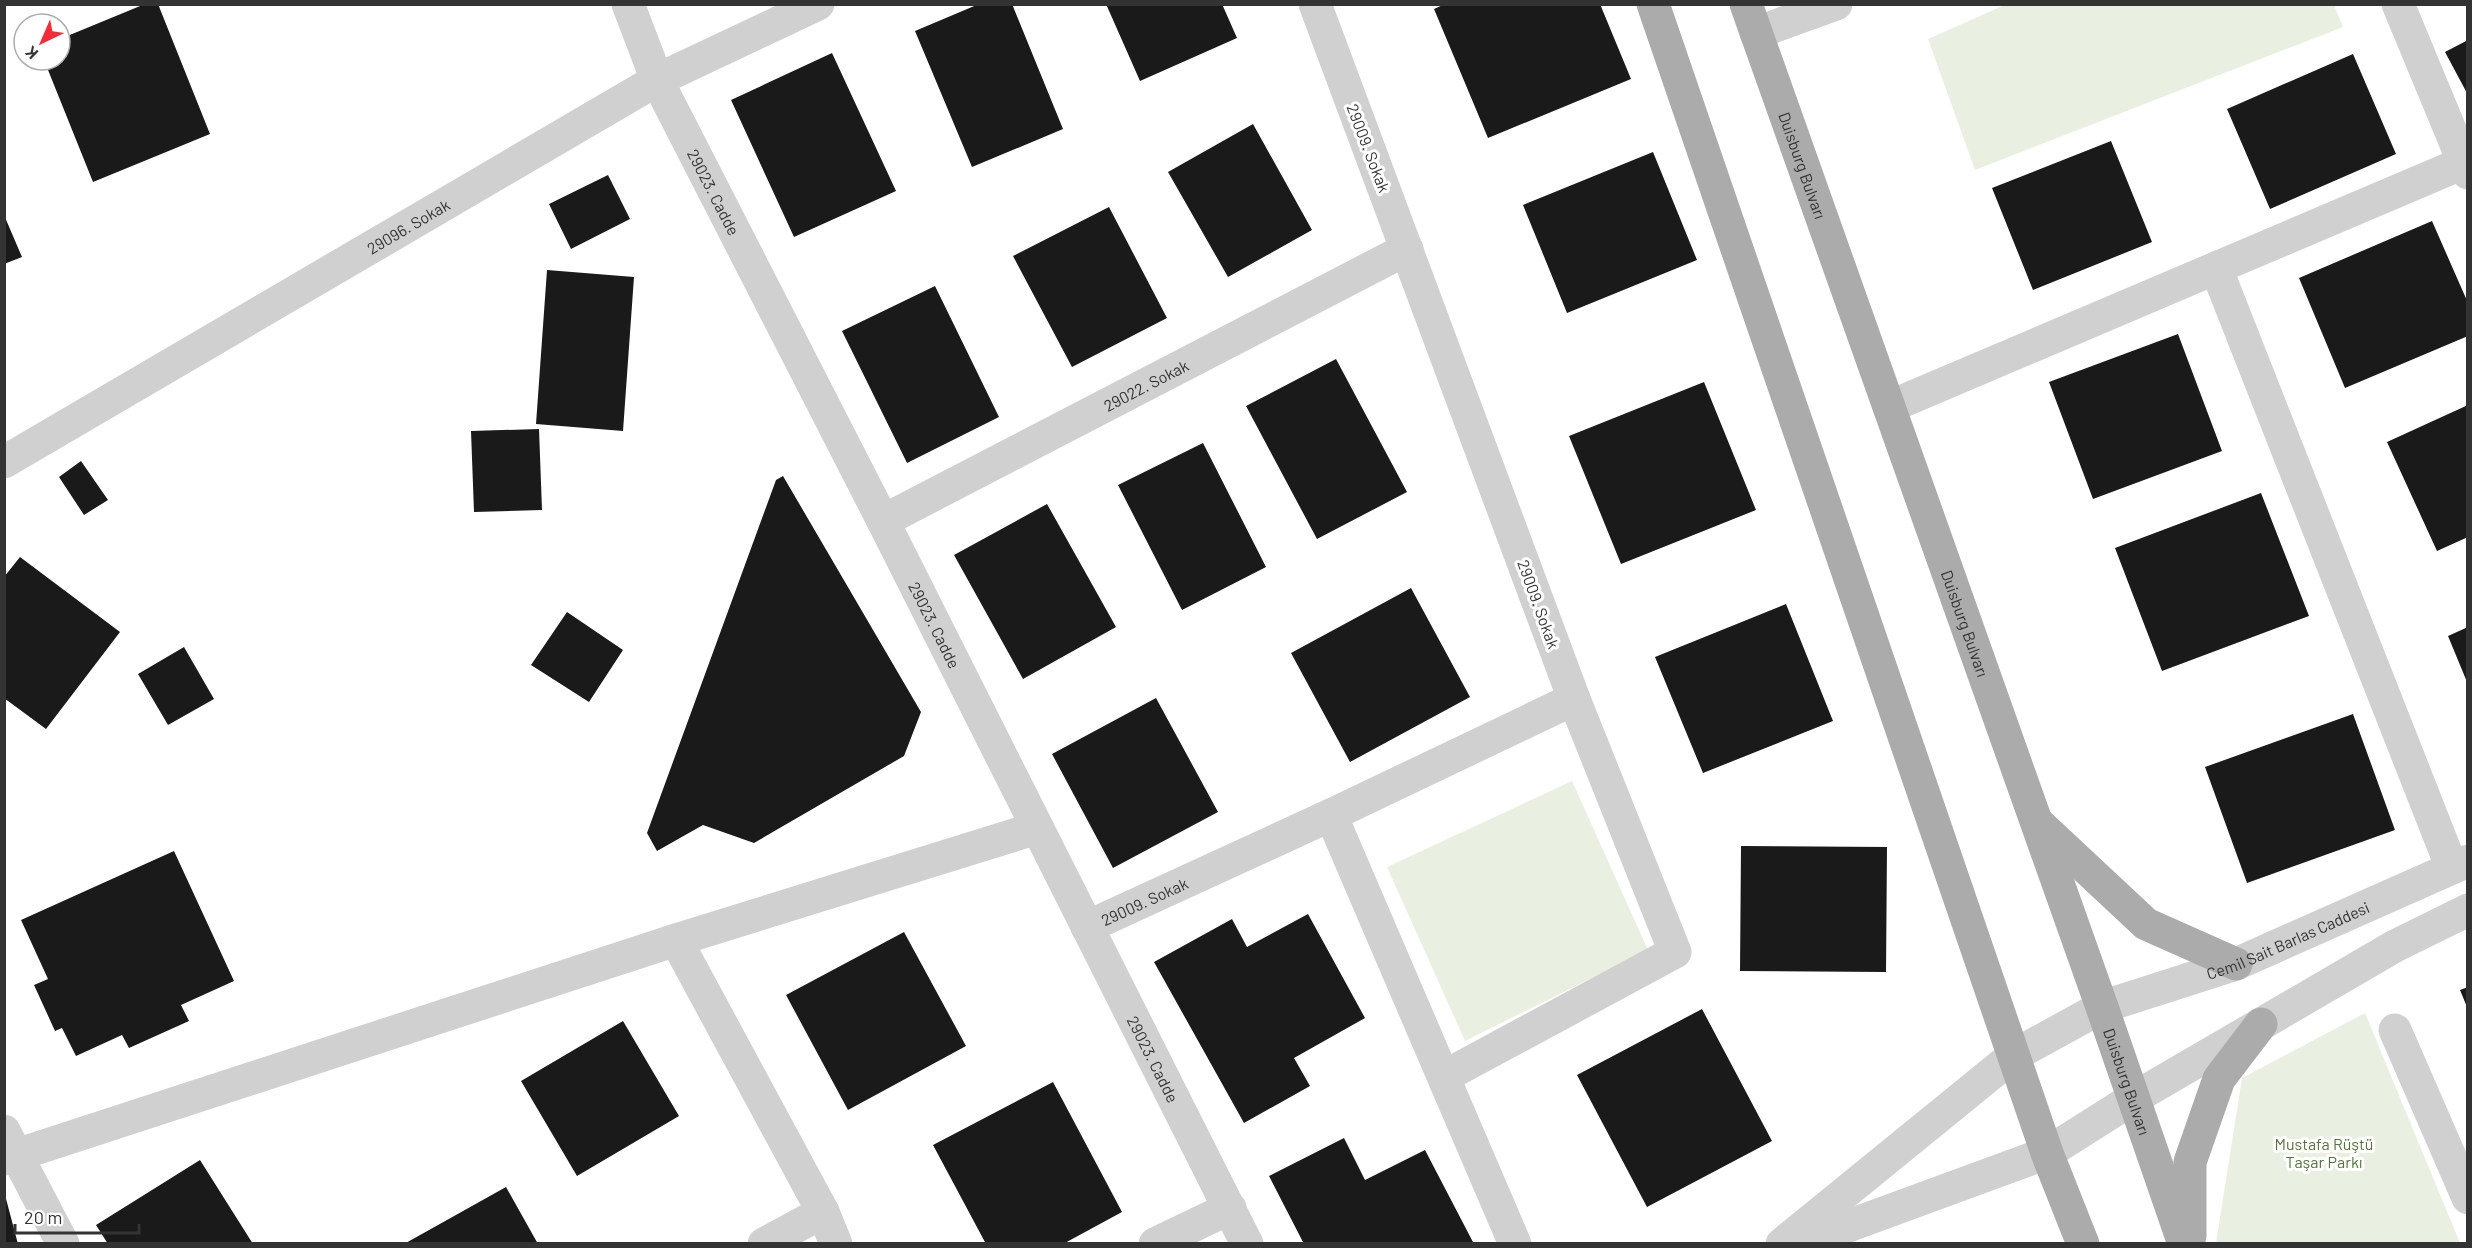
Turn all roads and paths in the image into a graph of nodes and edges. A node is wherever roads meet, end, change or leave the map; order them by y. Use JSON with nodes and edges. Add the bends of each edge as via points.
{"nodes":[{"id":1,"x":628,"y":4,"type":"edge"},
{"id":2,"x":818,"y":4,"type":"edge"},
{"id":3,"x":1315,"y":4,"type":"edge"},
{"id":4,"x":1653,"y":4,"type":"edge"},
{"id":5,"x":1836,"y":4,"type":"edge"},
{"id":6,"x":2398,"y":4,"type":"edge"},
{"id":7,"x":1751,"y":19,"type":"edge"},
{"id":8,"x":657,"y":80,"type":"junction"},
{"id":9,"x":2465,"y":168,"type":"edge"},
{"id":10,"x":1407,"y":249,"type":"junction"},
{"id":11,"x":2216,"y":268,"type":"junction"},
{"id":12,"x":1889,"y":407,"type":"junction"},
{"id":13,"x":4,"y":462,"type":"edge"},
{"id":14,"x":883,"y":521,"type":"junction"},
{"id":15,"x":1574,"y":699,"type":"junction"},
{"id":16,"x":1331,"y":815,"type":"junction"},
{"id":17,"x":2037,"y":822,"type":"junction"},
{"id":18,"x":1037,"y":828,"type":"junction"},
{"id":19,"x":2460,"y":865,"type":"edge"},
{"id":20,"x":2468,"y":910,"type":"edge"},
{"id":21,"x":1087,"y":927,"type":"junction"},
{"id":22,"x":676,"y":940,"type":"junction"},
{"id":23,"x":2236,"y":964,"type":"junction"},
{"id":24,"x":2102,"y":1007,"type":"junction"},
{"id":25,"x":2261,"y":1024,"type":"junction"},
{"id":26,"x":2395,"y":1030,"type":"dead end"},
{"id":27,"x":2013,"y":1056,"type":"junction"},
{"id":28,"x":1445,"y":1076,"type":"junction"},
{"id":29,"x":2134,"y":1098,"type":"junction"},
{"id":30,"x":8,"y":1148,"type":"edge"},
{"id":31,"x":2047,"y":1153,"type":"junction"},
{"id":32,"x":2468,"y":1198,"type":"edge"},
{"id":33,"x":1230,"y":1208,"type":"junction"},
{"id":34,"x":823,"y":1212,"type":"junction"},
{"id":35,"x":63,"y":1244,"type":"edge"},
{"id":36,"x":764,"y":1244,"type":"edge"},
{"id":37,"x":837,"y":1244,"type":"edge"},
{"id":38,"x":1155,"y":1244,"type":"edge"},
{"id":39,"x":1247,"y":1244,"type":"edge"},
{"id":40,"x":1515,"y":1244,"type":"edge"},
{"id":41,"x":1782,"y":1244,"type":"edge"},
{"id":42,"x":1799,"y":1244,"type":"edge"},
{"id":43,"x":2082,"y":1244,"type":"edge"},
{"id":44,"x":2184,"y":1244,"type":"edge"},
{"id":45,"x":2190,"y":1244,"type":"edge"}],
"edges":[{"from":1,"to":8,"type":"street","name":"29023. Cadde"},
{"from":2,"to":8,"type":"street","name":"29096. Sokak"},
{"from":3,"to":10,"type":"street","name":"29009. Sokak"},
{"from":4,"to":27,"type":"main road"},
{"from":5,"to":7,"type":"street"},
{"from":6,"to":9,"type":"street"},
{"from":7,"to":12,"type":"main road","name":"Duisburg Bulvarı"},
{"from":8,"to":13,"type":"street","name":"29096. Sokak"},
{"from":8,"to":14,"type":"street","name":"29023. Cadde"},
{"from":9,"to":11,"type":"street"},
{"from":10,"to":14,"type":"street","name":"29022. Sokak"},
{"from":10,"to":15,"type":"street","name":"29009. Sokak"},
{"from":11,"to":12,"type":"street"},
{"from":11,"to":19,"type":"street"},
{"from":12,"to":17,"type":"main road","name":"Duisburg Bulvarı"},
{"from":14,"to":18,"type":"street","name":"29023. Cadde"},
{"from":15,"to":16,"type":"street","name":"29009. Sokak"},
{"from":15,"to":28,"type":"street","via":[[1675,952]]},
{"from":16,"to":21,"type":"street","name":"29009. Sokak"},
{"from":16,"to":28,"type":"street"},
{"from":17,"to":23,"type":"main road","via":[[2146,924]]},
{"from":17,"to":24,"type":"main road","name":"Duisburg Bulvarı"},
{"from":18,"to":21,"type":"street","name":"29023. Cadde"},
{"from":18,"to":22,"type":"street"},
{"from":19,"to":23,"type":"street","name":"Cemil Sait Barlas Caddesi"},
{"from":20,"to":25,"type":"street","via":[[2395,946]]},
{"from":21,"to":33,"type":"street","name":"29023. Cadde"},
{"from":22,"to":30,"type":"street"},
{"from":22,"to":34,"type":"street"},
{"from":23,"to":24,"type":"street","name":"Cemil Sait Barlas Caddesi"},
{"from":24,"to":27,"type":"street","name":"Cemil Sait Barlas Caddesi"},
{"from":24,"to":29,"type":"main road","name":"Duisburg Bulvarı"},
{"from":25,"to":29,"type":"street"},
{"from":25,"to":45,"type":"main road","via":[[2219,1079],[2190,1162]]},
{"from":26,"to":32,"type":"street"},
{"from":27,"to":31,"type":"main road"},
{"from":27,"to":41,"type":"street","name":"Cemil Sait Barlas Caddesi"},
{"from":28,"to":40,"type":"street"},
{"from":29,"to":31,"type":"street"},
{"from":29,"to":44,"type":"main road","name":"Duisburg Bulvarı"},
{"from":30,"to":35,"type":"street"},
{"from":31,"to":42,"type":"street"},
{"from":31,"to":43,"type":"main road"},
{"from":33,"to":38,"type":"street"},
{"from":33,"to":39,"type":"street","name":"29023. Cadde"},
{"from":34,"to":36,"type":"street"},
{"from":34,"to":37,"type":"street"}]}
